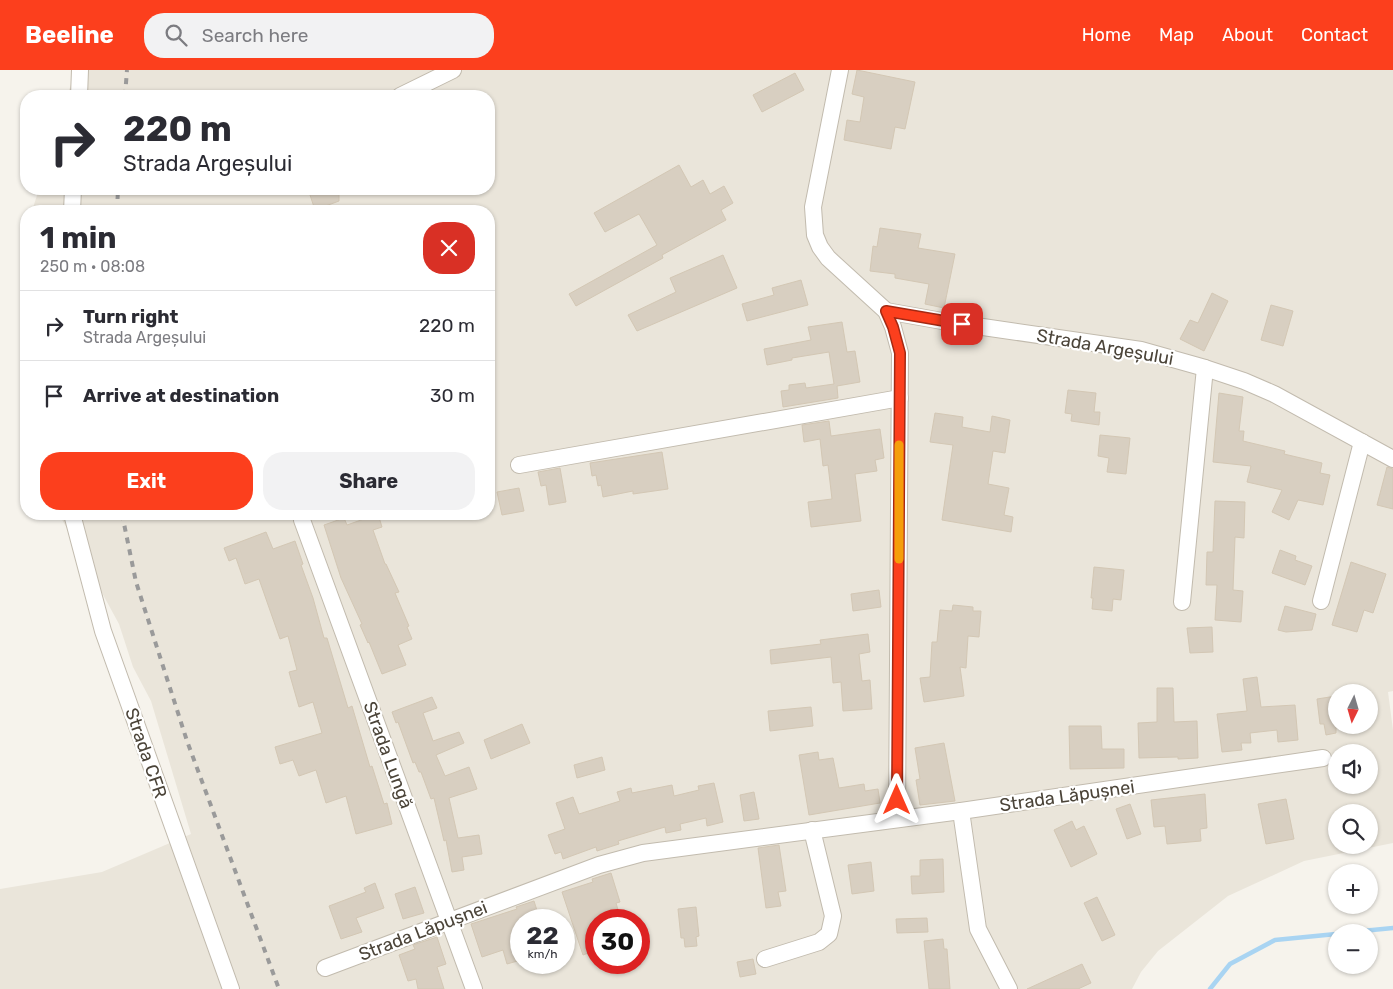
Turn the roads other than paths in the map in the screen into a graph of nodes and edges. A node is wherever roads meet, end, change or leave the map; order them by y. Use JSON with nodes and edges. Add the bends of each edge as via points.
{"nodes":[{"id":1,"x":80,"y":70,"type":"edge"},
{"id":2,"x":453,"y":70,"type":"edge"},
{"id":3,"x":840,"y":70,"type":"edge"},
{"id":4,"x":78,"y":90,"type":"edge"},
{"id":5,"x":412,"y":90,"type":"edge"},
{"id":6,"x":886,"y":311,"type":"junction"},
{"id":7,"x":1205,"y":368,"type":"junction"},
{"id":8,"x":900,"y":398,"type":"junction"},
{"id":9,"x":1362,"y":442,"type":"junction"},
{"id":10,"x":1392,"y":456,"type":"edge"},
{"id":11,"x":519,"y":465,"type":"dead end"},
{"id":12,"x":74,"y":520,"type":"edge"},
{"id":13,"x":302,"y":520,"type":"dead end"},
{"id":14,"x":1321,"y":601,"type":"dead end"},
{"id":15,"x":1182,"y":602,"type":"dead end"},
{"id":16,"x":1323,"y":758,"type":"dead end"},
{"id":17,"x":961,"y":811,"type":"junction"},
{"id":18,"x":897,"y":820,"type":"junction"},
{"id":19,"x":812,"y":830,"type":"junction"},
{"id":20,"x":449,"y":920,"type":"junction"},
{"id":21,"x":765,"y":959,"type":"dead end"},
{"id":22,"x":325,"y":968,"type":"dead end"},
{"id":23,"x":231,"y":989,"type":"edge"},
{"id":24,"x":474,"y":989,"type":"edge"},
{"id":25,"x":1009,"y":989,"type":"edge"}],
"edges":[{"from":1,"to":4,"type":"street"},
{"from":2,"to":5,"type":"street"},
{"from":3,"to":6,"type":"street","via":[[813,207],[815,235],[828,258]]},
{"from":6,"to":7,"type":"street","name":"Strada Argeșului","via":[[1141,350]]},
{"from":6,"to":8,"type":"street","via":[[900,353]]},
{"from":7,"to":9,"type":"street","name":"Strada Argeșului","via":[[1274,394]]},
{"from":7,"to":15,"type":"street"},
{"from":8,"to":11,"type":"street"},
{"from":8,"to":18,"type":"street"},
{"from":9,"to":10,"type":"street","name":"Strada Argeșului"},
{"from":9,"to":14,"type":"street"},
{"from":12,"to":23,"type":"street","name":"Strada CFR","via":[[103,631]]},
{"from":13,"to":20,"type":"street","name":"Strada Lungă"},
{"from":16,"to":17,"type":"street","name":"Strada Lăpușnei"},
{"from":17,"to":18,"type":"street","name":"Strada Lăpușnei"},
{"from":17,"to":25,"type":"street","via":[[978,929]]},
{"from":18,"to":19,"type":"street","name":"Strada Lăpușnei"},
{"from":19,"to":20,"type":"street","name":"Strada Lăpușnei","via":[[643,853],[599,865]]},
{"from":19,"to":21,"type":"street","via":[[833,916],[829,934],[818,942]]},
{"from":20,"to":22,"type":"street","name":"Strada Lăpușnei"},
{"from":20,"to":24,"type":"street","name":"Strada Lungă"}]}
